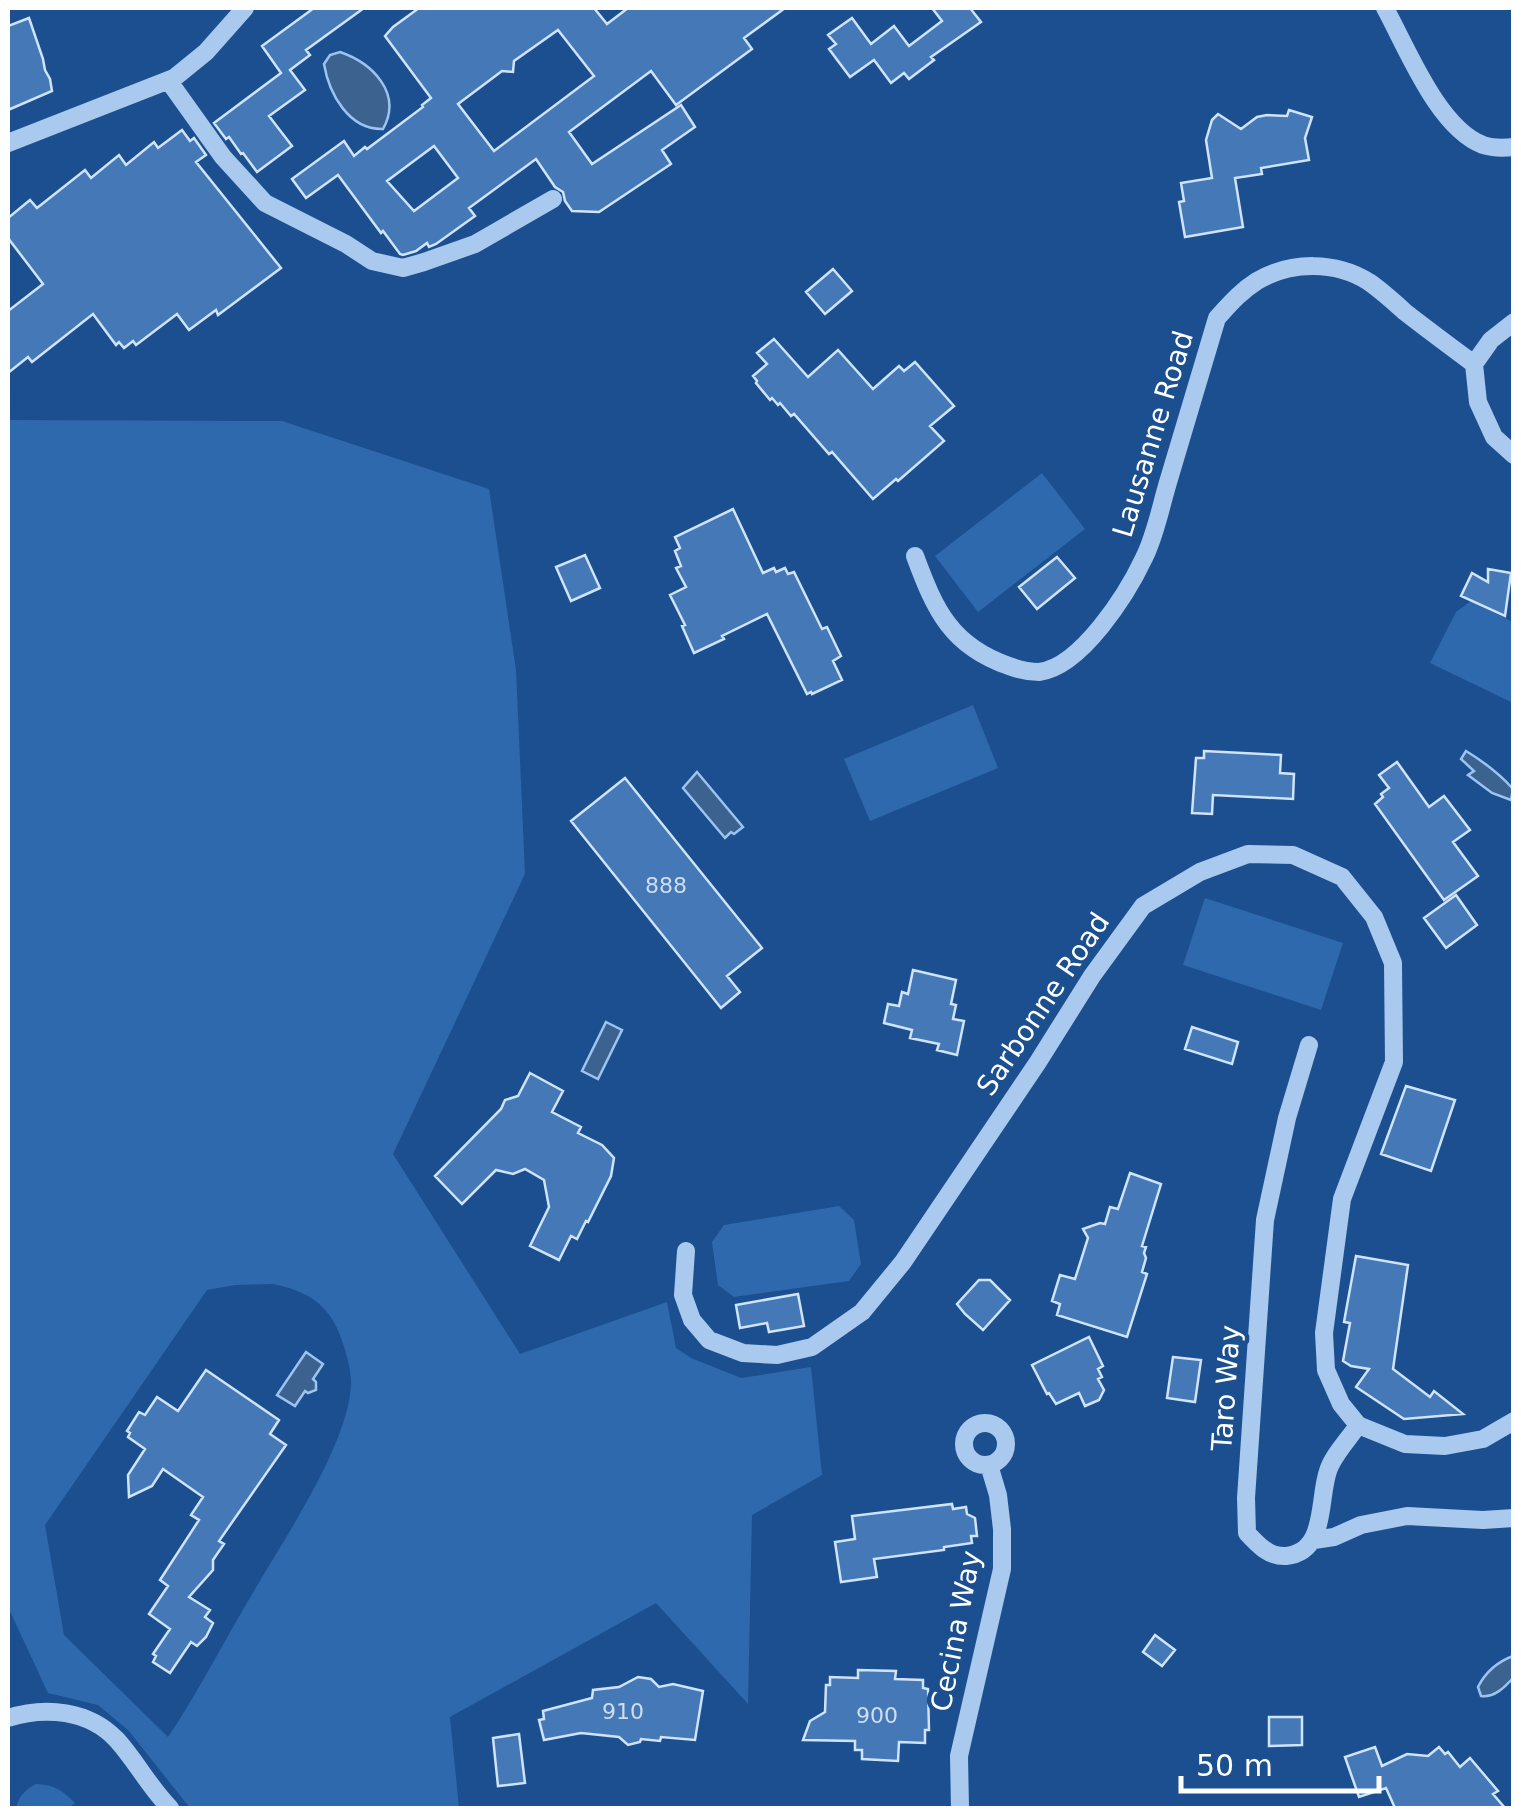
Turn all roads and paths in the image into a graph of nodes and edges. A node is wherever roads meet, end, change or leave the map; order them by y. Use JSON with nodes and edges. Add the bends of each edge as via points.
{"nodes":[{"id":1,"x":244,"y":8,"type":"edge"},
{"id":2,"x":1385,"y":8,"type":"edge"},
{"id":3,"x":168,"y":80,"type":"junction"},
{"id":4,"x":8,"y":143,"type":"edge"},
{"id":5,"x":1514,"y":147,"type":"edge"},
{"id":6,"x":553,"y":199,"type":"dead end"},
{"id":7,"x":1514,"y":322,"type":"edge"},
{"id":8,"x":1474,"y":364,"type":"junction"},
{"id":9,"x":1514,"y":455,"type":"edge"},
{"id":10,"x":915,"y":556,"type":"dead end"},
{"id":11,"x":1309,"y":1045,"type":"dead end"},
{"id":12,"x":686,"y":1251,"type":"dead end"},
{"id":13,"x":1514,"y":1421,"type":"edge"},
{"id":14,"x":1358,"y":1425,"type":"junction"},
{"id":15,"x":989,"y":1465,"type":"dead end"},
{"id":16,"x":1514,"y":1518,"type":"edge"},
{"id":17,"x":1314,"y":1540,"type":"junction"},
{"id":18,"x":8,"y":1718,"type":"edge"},
{"id":19,"x":170,"y":1808,"type":"edge"},
{"id":20,"x":960,"y":1808,"type":"edge"}],
"edges":[{"from":1,"to":3,"type":"street","via":[[206,52]]},
{"from":2,"to":5,"type":"street","via":[[1458,130],[1484,145]]},
{"from":3,"to":4,"type":"street"},
{"from":3,"to":6,"type":"street","via":[[266,203],[372,262],[403,268],[424,262],[474,244]]},
{"from":7,"to":8,"type":"street"},
{"from":8,"to":9,"type":"street","via":[[1478,402],[1494,437]]},
{"from":8,"to":10,"type":"street","name":"Lausanne Road","via":[[1343,270],[1288,269],[1259,280],[1217,318],[1146,555],[1124,596],[1095,635],[1040,672],[986,658],[952,630],[930,599]]},
{"from":11,"to":17,"type":"street","name":"Taro Way","via":[[1265,1220],[1246,1498],[1247,1533],[1262,1550],[1283,1556],[1302,1552]]},
{"from":12,"to":14,"type":"street","name":"Sarbonne Road","via":[[683,1295],[709,1340],[743,1353],[812,1348],[862,1312],[903,1262],[1143,906],[1200,872],[1248,854],[1293,855],[1342,877],[1374,917],[1393,963],[1394,1062],[1342,1200],[1324,1333],[1326,1370]]},
{"from":13,"to":14,"type":"street","via":[[1483,1439],[1445,1446],[1405,1444]]},
{"from":14,"to":17,"type":"street","via":[[1328,1468]]},
{"from":15,"to":20,"type":"street","name":"Cecina Way","via":[[998,1495],[1002,1568],[959,1756]]},
{"from":16,"to":17,"type":"street","name":"Taro Way","via":[[1407,1516]]},
{"from":18,"to":19,"type":"street","via":[[56,1710],[88,1720],[116,1738]]}]}
